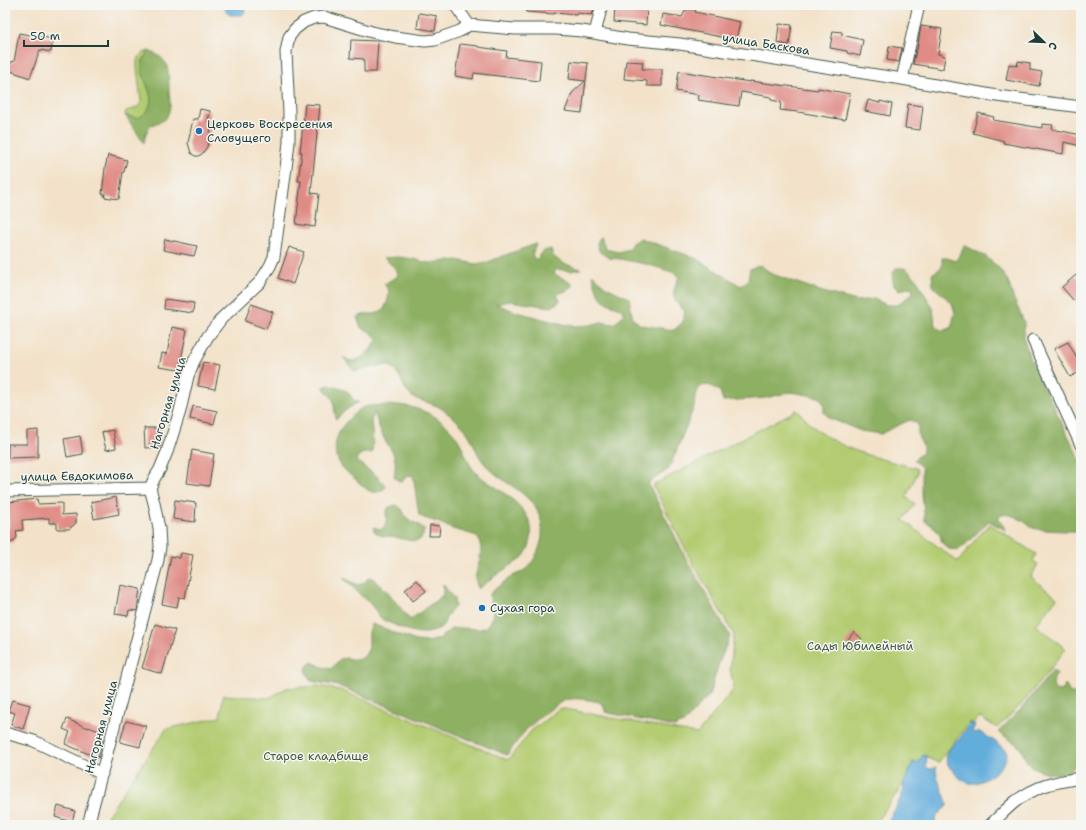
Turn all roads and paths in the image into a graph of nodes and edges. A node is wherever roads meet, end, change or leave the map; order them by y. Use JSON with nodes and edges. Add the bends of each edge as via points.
{"nodes":[{"id":1,"x":455,"y":5,"type":"edge"},
{"id":2,"x":602,"y":5,"type":"edge"},
{"id":3,"x":919,"y":5,"type":"edge"},
{"id":4,"x":469,"y":25,"type":"junction"},
{"id":5,"x":595,"y":33,"type":"junction"},
{"id":6,"x":902,"y":79,"type":"junction"},
{"id":7,"x":1081,"y":107,"type":"edge"},
{"id":8,"x":1033,"y":340,"type":"dead end"},
{"id":9,"x":1081,"y":445,"type":"edge"},
{"id":10,"x":150,"y":488,"type":"junction"},
{"id":11,"x":5,"y":491,"type":"edge"},
{"id":12,"x":5,"y":733,"type":"edge"},
{"id":13,"x":102,"y":774,"type":"junction"},
{"id":14,"x":1081,"y":778,"type":"edge"},
{"id":15,"x":88,"y":825,"type":"edge"},
{"id":16,"x":990,"y":825,"type":"edge"}],
"edges":[{"from":1,"to":4,"type":"street"},
{"from":2,"to":5,"type":"street"},
{"from":3,"to":6,"type":"street"},
{"from":4,"to":5,"type":"street","name":"улица Баскова"},
{"from":4,"to":10,"type":"street","name":"Нагорная улица","via":[[460,31],[426,41],[372,32],[324,17],[304,22],[289,37],[286,52],[289,142],[274,257],[260,282],[222,318],[201,347],[188,376],[167,452]]},
{"from":5,"to":6,"type":"street","name":"улица Баскова"},
{"from":6,"to":7,"type":"street","name":"улица Баскова","via":[[997,96]]},
{"from":8,"to":9,"type":"street"},
{"from":10,"to":11,"type":"street","name":"улица Евдокимова"},
{"from":10,"to":13,"type":"street","name":"Нагорная улица","via":[[159,528],[158,560]]},
{"from":12,"to":13,"type":"street","via":[[34,741]]},
{"from":13,"to":15,"type":"street","name":"Нагорная улица"},
{"from":14,"to":16,"type":"street","via":[[1039,787],[1016,801]]}]}
